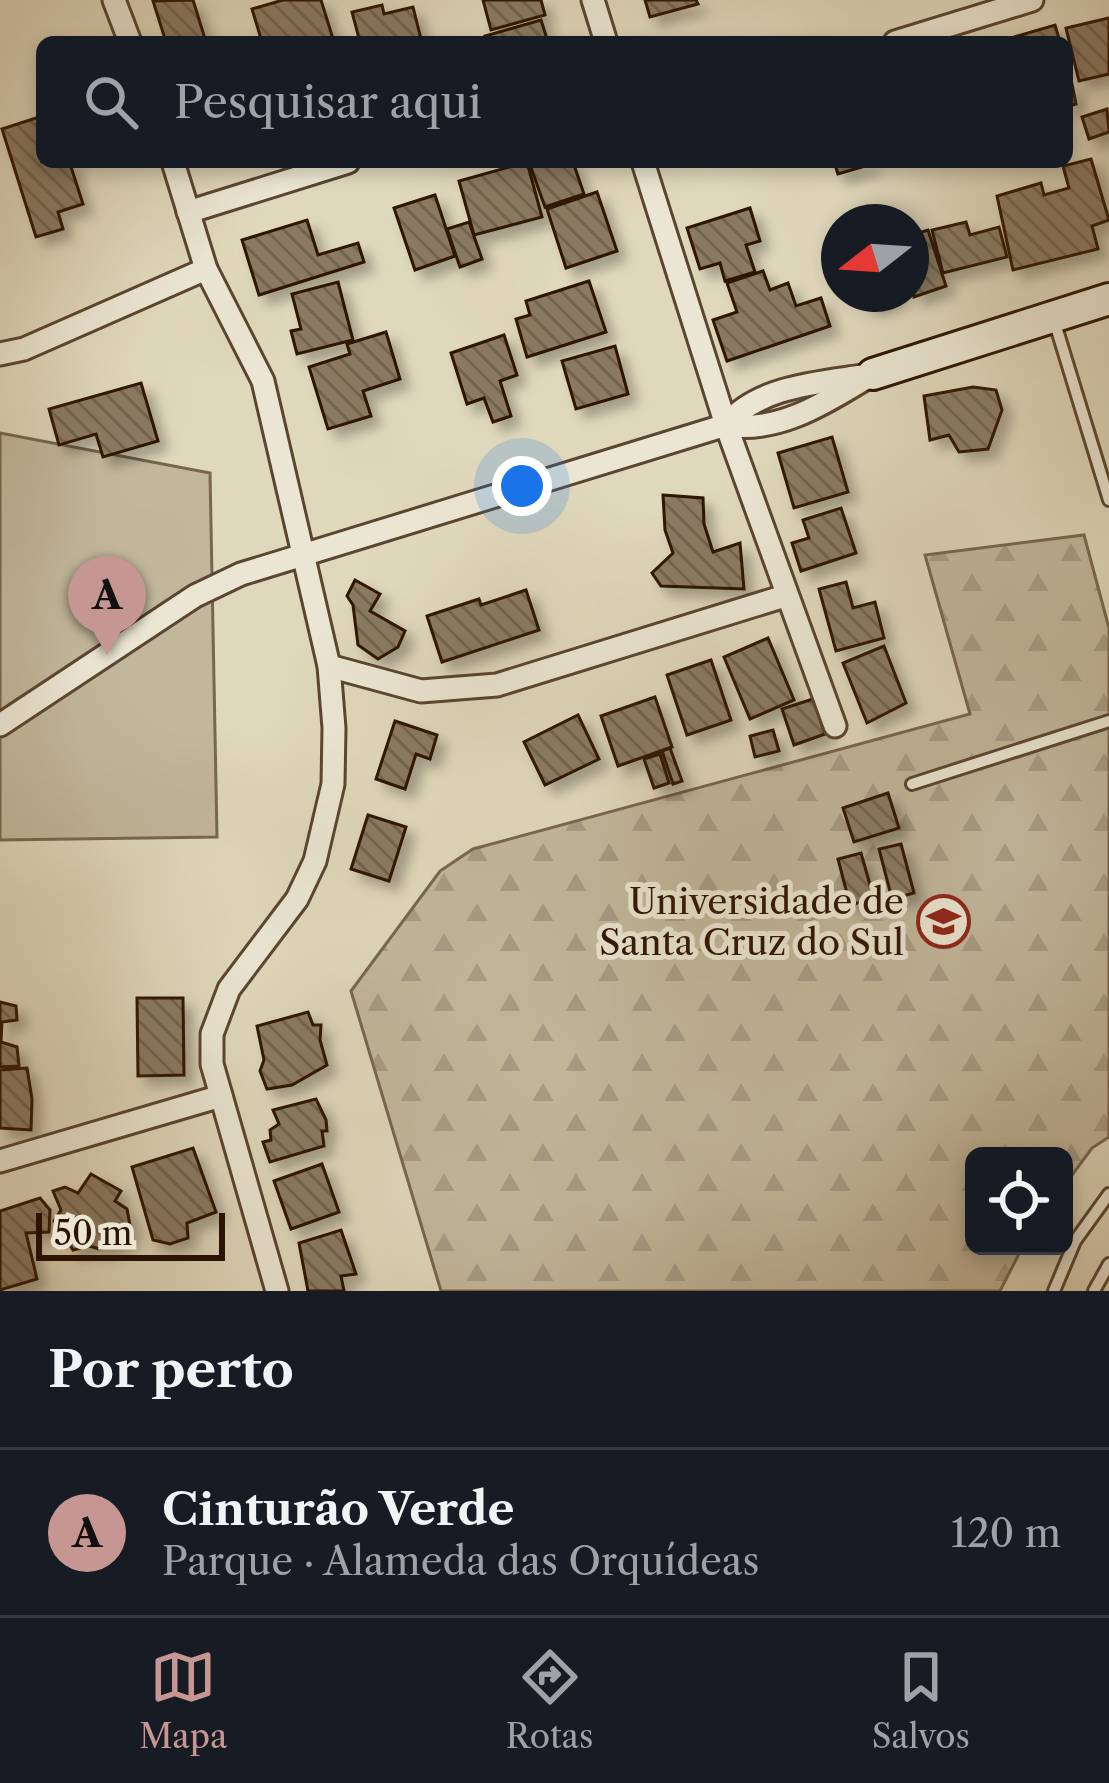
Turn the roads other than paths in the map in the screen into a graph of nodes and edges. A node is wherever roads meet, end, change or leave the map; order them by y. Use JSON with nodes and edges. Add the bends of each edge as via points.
{"nodes":[{"id":1,"x":114,"y":0,"type":"edge"},
{"id":2,"x":593,"y":0,"type":"edge"},
{"id":3,"x":1032,"y":0,"type":"edge"},
{"id":4,"x":128,"y":36,"type":"edge"},
{"id":5,"x":604,"y":36,"type":"edge"},
{"id":6,"x":915,"y":36,"type":"edge"},
{"id":7,"x":175,"y":168,"type":"edge"},
{"id":8,"x":330,"y":168,"type":"edge"},
{"id":9,"x":645,"y":168,"type":"edge"},
{"id":10,"x":188,"y":212,"type":"junction"},
{"id":11,"x":206,"y":269,"type":"junction"},
{"id":12,"x":1109,"y":299,"type":"edge"},
{"id":13,"x":1052,"y":315,"type":"junction"},
{"id":14,"x":0,"y":354,"type":"edge"},
{"id":15,"x":873,"y":374,"type":"joint"},
{"id":16,"x":726,"y":425,"type":"junction"},
{"id":17,"x":1109,"y":500,"type":"edge"},
{"id":18,"x":302,"y":553,"type":"junction"},
{"id":19,"x":785,"y":596,"type":"junction"},
{"id":20,"x":329,"y":666,"type":"junction"},
{"id":21,"x":1109,"y":722,"type":"edge"},
{"id":22,"x":0,"y":725,"type":"edge"},
{"id":23,"x":835,"y":726,"type":"dead end"},
{"id":24,"x":912,"y":784,"type":"dead end"},
{"id":25,"x":221,"y":1096,"type":"junction"},
{"id":26,"x":0,"y":1161,"type":"edge"},
{"id":27,"x":1109,"y":1195,"type":"edge"},
{"id":28,"x":1109,"y":1264,"type":"edge"},
{"id":29,"x":277,"y":1291,"type":"edge"},
{"id":30,"x":1054,"y":1291,"type":"edge"},
{"id":31,"x":1094,"y":1291,"type":"edge"}],
"edges":[{"from":1,"to":4,"type":"street"},
{"from":2,"to":5,"type":"street"},
{"from":3,"to":6,"type":"street"},
{"from":7,"to":10,"type":"street"},
{"from":8,"to":10,"type":"street"},
{"from":9,"to":16,"type":"street"},
{"from":10,"to":11,"type":"street"},
{"from":11,"to":14,"type":"street"},
{"from":11,"to":18,"type":"street","via":[[263,381]]},
{"from":12,"to":13,"type":"street"},
{"from":13,"to":15,"type":"street"},
{"from":13,"to":17,"type":"lane"},
{"from":15,"to":16,"type":"street","via":[[801,385],[738,409]]},
{"from":16,"to":18,"type":"street"},
{"from":16,"to":19,"type":"street"},
{"from":18,"to":20,"type":"street"},
{"from":18,"to":22,"type":"street","via":[[195,596]]},
{"from":19,"to":20,"type":"street","via":[[497,685],[421,691]]},
{"from":19,"to":23,"type":"street"},
{"from":20,"to":25,"type":"street","via":[[333,784],[324,829],[297,899],[230,989],[212,1034]]},
{"from":21,"to":24,"type":"lane"},
{"from":25,"to":26,"type":"street"},
{"from":25,"to":29,"type":"street"},
{"from":27,"to":30,"type":"lane","via":[[1075,1241]]},
{"from":28,"to":31,"type":"lane"}]}
